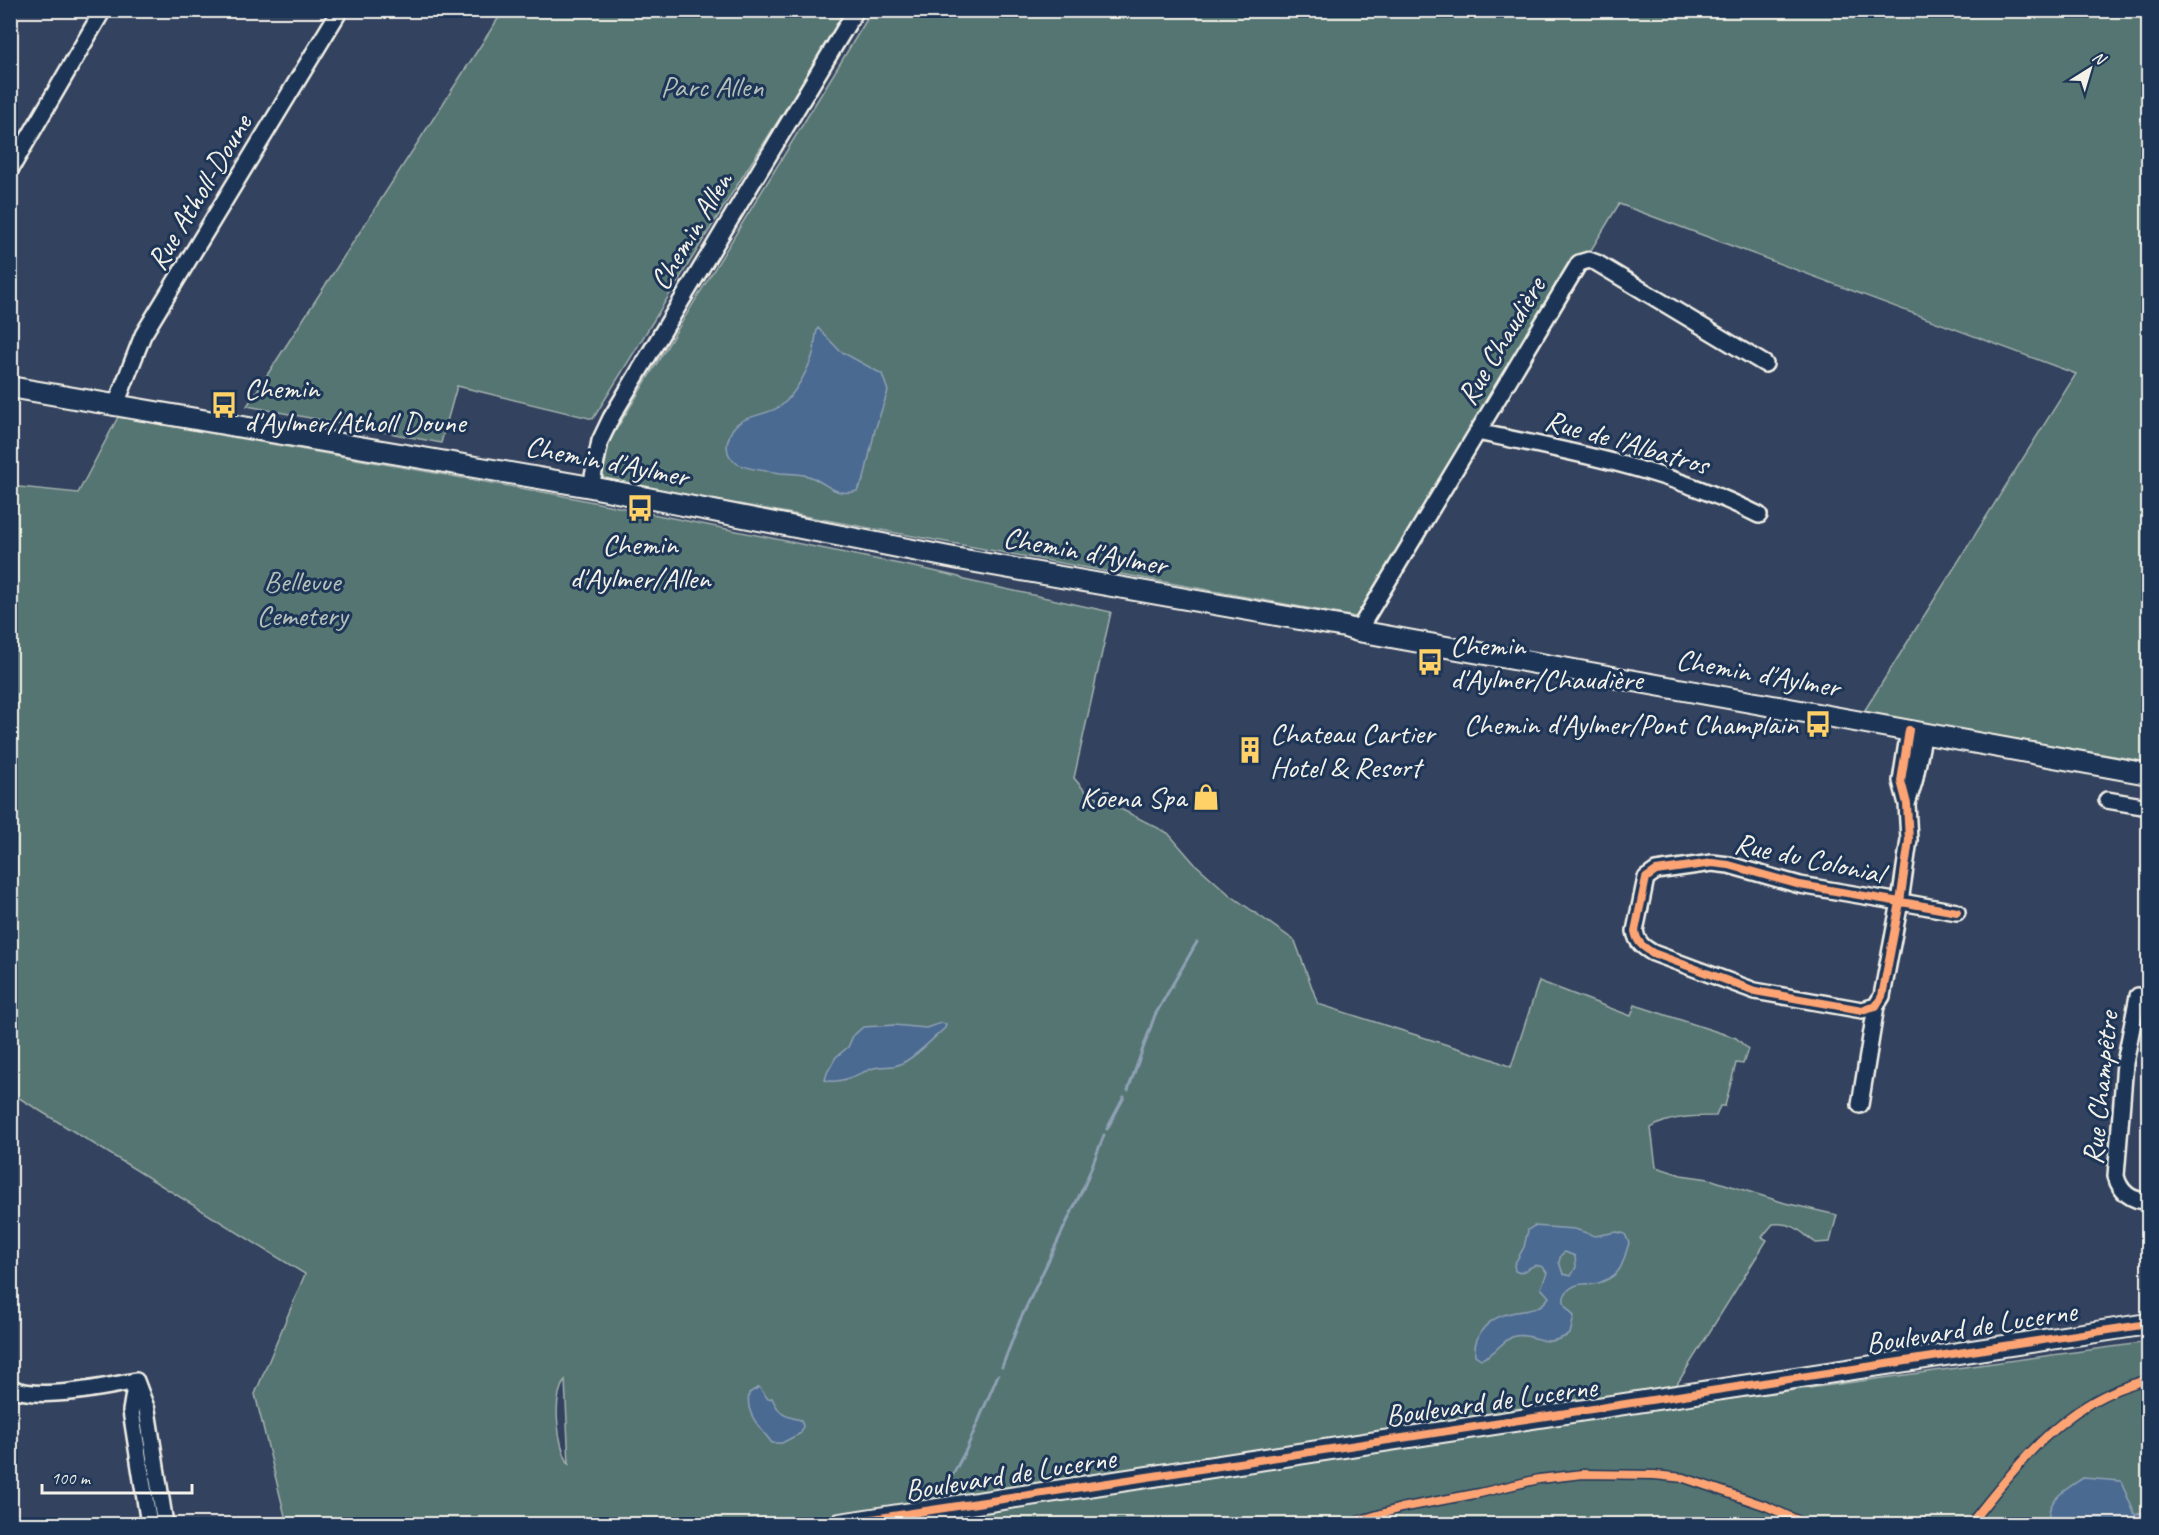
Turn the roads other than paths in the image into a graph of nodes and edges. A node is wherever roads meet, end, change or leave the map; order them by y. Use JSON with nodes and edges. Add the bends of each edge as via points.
{"nodes":[{"id":1,"x":103,"y":10,"type":"edge"},
{"id":2,"x":340,"y":10,"type":"edge"},
{"id":3,"x":856,"y":10,"type":"edge"},
{"id":4,"x":10,"y":170,"type":"edge"},
{"id":5,"x":1766,"y":363,"type":"dead end"},
{"id":6,"x":10,"y":387,"type":"edge"},
{"id":7,"x":115,"y":406,"type":"junction"},
{"id":8,"x":1477,"y":432,"type":"junction"},
{"id":9,"x":591,"y":487,"type":"junction"},
{"id":10,"x":1759,"y":515,"type":"dead end"},
{"id":11,"x":1358,"y":631,"type":"junction"},
{"id":12,"x":1916,"y":732,"type":"junction"},
{"id":13,"x":2148,"y":774,"type":"edge"},
{"id":14,"x":2107,"y":800,"type":"dead end"},
{"id":15,"x":2148,"y":807,"type":"edge"},
{"id":16,"x":1900,"y":902,"type":"junction"},
{"id":17,"x":1957,"y":912,"type":"dead end"},
{"id":18,"x":2138,"y":996,"type":"dead end"},
{"id":19,"x":1876,"y":1006,"type":"junction"},
{"id":20,"x":1860,"y":1105,"type":"dead end"},
{"id":21,"x":2148,"y":1201,"type":"edge"},
{"id":22,"x":2148,"y":1324,"type":"edge"},
{"id":23,"x":135,"y":1381,"type":"junction"},
{"id":24,"x":10,"y":1387,"type":"edge"},
{"id":25,"x":149,"y":1524,"type":"edge"},
{"id":26,"x":165,"y":1524,"type":"edge"},
{"id":27,"x":840,"y":1524,"type":"edge"}],
"edges":[{"from":1,"to":4,"type":"street"},
{"from":2,"to":7,"type":"street","name":"Rue Atholl-Doune","via":[[143,335]]},
{"from":3,"to":9,"type":"street","name":"Chemin Allen","via":[[611,418],[600,441]]},
{"from":5,"to":8,"type":"street","name":"Rue Chaudière","via":[[1589,260],[1579,263]]},
{"from":6,"to":7,"type":"main road","name":"Chemin d'Aylmer"},
{"from":7,"to":9,"type":"main road","name":"Chemin d'Aylmer"},
{"from":8,"to":10,"type":"street","name":"Rue de l'Albatros","via":[[1643,469],[1711,492]]},
{"from":8,"to":11,"type":"street","name":"Rue Chaudière"},
{"from":9,"to":11,"type":"main road","name":"Chemin d'Aylmer"},
{"from":11,"to":12,"type":"main road","name":"Chemin d'Aylmer"},
{"from":12,"to":13,"type":"main road","name":"Chemin d'Aylmer"},
{"from":12,"to":16,"type":"street","via":[[1901,781],[1909,840]]},
{"from":14,"to":15,"type":"street"},
{"from":16,"to":17,"type":"street","name":"Rue du Colonial"},
{"from":16,"to":19,"type":"street","via":[[1882,996]]},
{"from":16,"to":19,"type":"street","name":"Rue du Colonial","via":[[1800,885],[1706,862],[1656,871],[1643,884],[1635,931],[1645,948],[1755,991],[1862,1010]]},
{"from":18,"to":21,"type":"street","name":"Rue Champêtre","via":[[2125,1063],[2116,1176],[2130,1197]]},
{"from":19,"to":20,"type":"street"},
{"from":22,"to":27,"type":"main road","name":"Boulevard de Lucerne"},
{"from":23,"to":24,"type":"street","via":[[45,1395]]},
{"from":23,"to":25,"type":"street","via":[[131,1411]]},
{"from":23,"to":26,"type":"street","via":[[147,1410]]}]}
